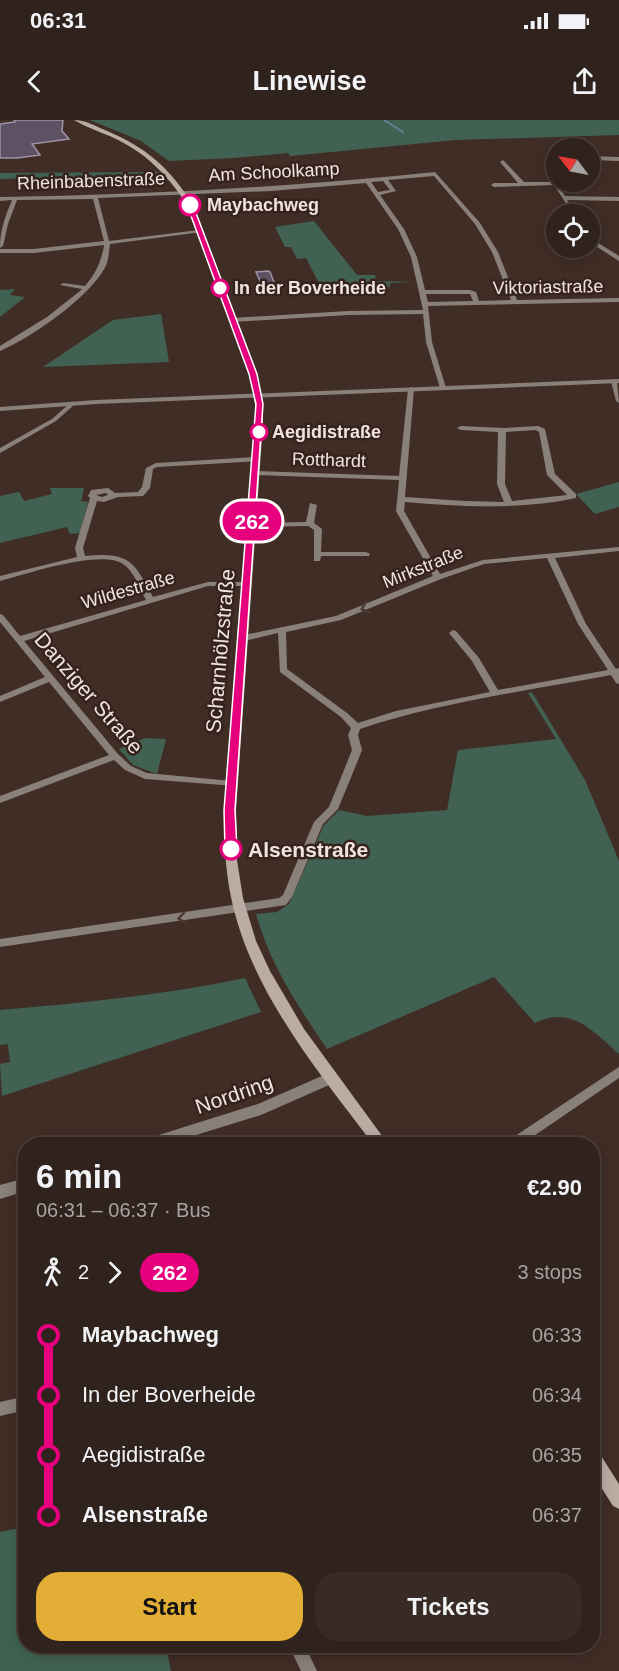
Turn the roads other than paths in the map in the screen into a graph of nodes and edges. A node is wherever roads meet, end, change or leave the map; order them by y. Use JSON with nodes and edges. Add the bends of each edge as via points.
{"nodes":[{"id":1,"x":77,"y":120,"type":"edge"},
{"id":2,"x":600,"y":158,"type":"edge"},
{"id":3,"x":619,"y":159,"type":"edge"},
{"id":4,"x":503,"y":162,"type":"dead end"},
{"id":5,"x":384,"y":179,"type":"junction"},
{"id":6,"x":367,"y":181,"type":"junction"},
{"id":7,"x":546,"y":183,"type":"edge"},
{"id":8,"x":523,"y":184,"type":"junction"},
{"id":9,"x":494,"y":185,"type":"dead end"},
{"id":10,"x":182,"y":192,"type":"junction"},
{"id":11,"x":559,"y":192,"type":"edge"},
{"id":12,"x":378,"y":194,"type":"junction"},
{"id":13,"x":95,"y":196,"type":"junction"},
{"id":14,"x":564,"y":198,"type":"junction"},
{"id":15,"x":0,"y":199,"type":"edge"},
{"id":16,"x":15,"y":199,"type":"junction"},
{"id":17,"x":619,"y":199,"type":"edge"},
{"id":18,"x":568,"y":204,"type":"edge"},
{"id":19,"x":199,"y":232,"type":"junction"},
{"id":20,"x":108,"y":244,"type":"junction"},
{"id":21,"x":600,"y":247,"type":"edge"},
{"id":22,"x":0,"y":249,"type":"edge"},
{"id":23,"x":619,"y":259,"type":"edge"},
{"id":24,"x":63,"y":285,"type":"dead end"},
{"id":25,"x":87,"y":288,"type":"junction"},
{"id":26,"x":422,"y":292,"type":"junction"},
{"id":27,"x":619,"y":300,"type":"edge"},
{"id":28,"x":515,"y":302,"type":"junction"},
{"id":29,"x":477,"y":303,"type":"junction"},
{"id":30,"x":425,"y":308,"type":"junction"},
{"id":31,"x":232,"y":321,"type":"junction"},
{"id":32,"x":0,"y":349,"type":"edge"},
{"id":33,"x":616,"y":381,"type":"edge"},
{"id":34,"x":443,"y":388,"type":"junction"},
{"id":35,"x":411,"y":389,"type":"junction"},
{"id":36,"x":258,"y":396,"type":"junction"},
{"id":37,"x":619,"y":401,"type":"edge"},
{"id":38,"x":71,"y":405,"type":"junction"},
{"id":39,"x":0,"y":409,"type":"edge"},
{"id":40,"x":461,"y":428,"type":"dead end"},
{"id":41,"x":503,"y":430,"type":"junction"},
{"id":42,"x":0,"y":450,"type":"edge"},
{"id":43,"x":256,"y":459,"type":"junction"},
{"id":44,"x":256,"y":473,"type":"junction"},
{"id":45,"x":402,"y":478,"type":"junction"},
{"id":46,"x":400,"y":499,"type":"junction"},
{"id":47,"x":509,"y":504,"type":"junction"},
{"id":48,"x":313,"y":505,"type":"dead end"},
{"id":49,"x":310,"y":524,"type":"junction"},
{"id":50,"x":252,"y":525,"type":"junction"},
{"id":51,"x":619,"y":549,"type":"edge"},
{"id":52,"x":366,"y":554,"type":"dead end"},
{"id":53,"x":550,"y":555,"type":"junction"},
{"id":54,"x":81,"y":558,"type":"junction"},
{"id":55,"x":438,"y":577,"type":"junction"},
{"id":56,"x":0,"y":579,"type":"edge"},
{"id":57,"x":248,"y":584,"type":"junction"},
{"id":58,"x":151,"y":601,"type":"junction"},
{"id":59,"x":0,"y":617,"type":"edge"},
{"id":60,"x":282,"y":631,"type":"junction"},
{"id":61,"x":453,"y":633,"type":"dead end"},
{"id":62,"x":244,"y":638,"type":"junction"},
{"id":63,"x":20,"y":639,"type":"junction"},
{"id":64,"x":616,"y":671,"type":"edge"},
{"id":65,"x":51,"y":678,"type":"junction"},
{"id":66,"x":619,"y":681,"type":"edge"},
{"id":67,"x":495,"y":693,"type":"junction"},
{"id":68,"x":0,"y":699,"type":"edge"},
{"id":69,"x":356,"y":727,"type":"junction"},
{"id":70,"x":115,"y":756,"type":"junction"},
{"id":71,"x":232,"y":784,"type":"junction"},
{"id":72,"x":0,"y":800,"type":"edge"},
{"id":73,"x":240,"y":910,"type":"junction"},
{"id":74,"x":0,"y":943,"type":"edge"},
{"id":75,"x":619,"y":1072,"type":"edge"},
{"id":76,"x":331,"y":1078,"type":"junction"},
{"id":77,"x":171,"y":1137,"type":"edge"},
{"id":78,"x":376,"y":1137,"type":"edge"},
{"id":79,"x":523,"y":1137,"type":"edge"},
{"id":80,"x":18,"y":1186,"type":"edge"},
{"id":81,"x":0,"y":1192,"type":"edge"},
{"id":82,"x":18,"y":1405,"type":"edge"},
{"id":83,"x":0,"y":1409,"type":"edge"},
{"id":84,"x":600,"y":1470,"type":"edge"},
{"id":85,"x":619,"y":1500,"type":"edge"},
{"id":86,"x":300,"y":1653,"type":"edge"},
{"id":87,"x":309,"y":1671,"type":"edge"}],
"edges":[{"from":1,"to":10,"type":"main road","name":"Scharnhölzstraße","via":[[149,154]]},
{"from":2,"to":3,"type":"street"},
{"from":4,"to":8,"type":"street"},
{"from":5,"to":6,"type":"street","name":"Am Schoolkamp"},
{"from":5,"to":12,"type":"street","via":[[393,190]]},
{"from":5,"to":28,"type":"street","name":"Am Schoolkamp","via":[[435,174],[477,223],[495,252]]},
{"from":6,"to":10,"type":"street","name":"Am Schoolkamp"},
{"from":6,"to":12,"type":"street","name":"Am Schoolkamp"},
{"from":7,"to":8,"type":"street"},
{"from":8,"to":9,"type":"street"},
{"from":10,"to":13,"type":"street","name":"Rheinbabenstraße"},
{"from":10,"to":19,"type":"main road","name":"Scharnhölzstraße"},
{"from":11,"to":14,"type":"street"},
{"from":12,"to":26,"type":"street","name":"Am Schoolkamp","via":[[414,257]]},
{"from":13,"to":16,"type":"street","name":"Rheinbabenstraße"},
{"from":13,"to":20,"type":"street"},
{"from":14,"to":17,"type":"street"},
{"from":14,"to":18,"type":"street"},
{"from":15,"to":16,"type":"street","name":"Rheinbabenstraße"},
{"from":16,"to":22,"type":"street"},
{"from":19,"to":20,"type":"street"},
{"from":19,"to":31,"type":"main road","name":"Scharnhölzstraße"},
{"from":20,"to":22,"type":"street","via":[[34,251]]},
{"from":20,"to":25,"type":"street","via":[[100,273]]},
{"from":21,"to":23,"type":"street"},
{"from":24,"to":25,"type":"street"},
{"from":25,"to":32,"type":"street"},
{"from":26,"to":29,"type":"street","name":"Viktoriastraße","via":[[470,292]]},
{"from":26,"to":30,"type":"street","name":"Am Schoolkamp"},
{"from":27,"to":28,"type":"street","name":"Viktoriastraße"},
{"from":28,"to":29,"type":"street","name":"Viktoriastraße"},
{"from":29,"to":30,"type":"street","name":"Viktoriastraße"},
{"from":30,"to":31,"type":"street"},
{"from":30,"to":34,"type":"street","name":"Am Schoolkamp","via":[[429,342]]},
{"from":31,"to":36,"type":"main road","name":"Scharnhölzstraße"},
{"from":33,"to":34,"type":"street"},
{"from":33,"to":37,"type":"street"},
{"from":34,"to":35,"type":"street"},
{"from":35,"to":36,"type":"street"},
{"from":35,"to":45,"type":"street"},
{"from":36,"to":38,"type":"street"},
{"from":36,"to":43,"type":"main road","name":"Scharnhölzstraße"},
{"from":38,"to":39,"type":"street"},
{"from":38,"to":42,"type":"street","via":[[54,420]]},
{"from":40,"to":41,"type":"street"},
{"from":41,"to":47,"type":"street","via":[[501,484]]},
{"from":41,"to":47,"type":"street","via":[[540,429],[551,476],[573,496]]},
{"from":43,"to":44,"type":"main road","name":"Scharnhölzstraße"},
{"from":43,"to":54,"type":"street","via":[[156,465],[150,468],[144,491],[136,495],[113,495],[100,489],[94,492],[79,548]]},
{"from":44,"to":45,"type":"street","name":"Rotthardt"},
{"from":44,"to":50,"type":"main road","name":"Scharnhölzstraße"},
{"from":45,"to":46,"type":"street"},
{"from":46,"to":47,"type":"street"},
{"from":46,"to":55,"type":"street","via":[[400,511]]},
{"from":48,"to":49,"type":"street"},
{"from":49,"to":50,"type":"street"},
{"from":49,"to":52,"type":"street","via":[[318,529],[317,556]]},
{"from":50,"to":57,"type":"main road","name":"Scharnhölzstraße"},
{"from":51,"to":53,"type":"street","name":"Mirkstraße"},
{"from":53,"to":55,"type":"street","name":"Mirkstraße","via":[[483,562]]},
{"from":53,"to":64,"type":"street","via":[[582,624]]},
{"from":54,"to":56,"type":"street"},
{"from":54,"to":58,"type":"street","via":[[110,557],[128,563]]},
{"from":55,"to":60,"type":"street","name":"Mirkstraße","one_way":true,"via":[[366,609]]},
{"from":57,"to":58,"type":"street","name":"Wildestraße","via":[[208,584]]},
{"from":57,"to":62,"type":"main road","name":"Scharnhölzstraße"},
{"from":58,"to":63,"type":"street","name":"Wildestraße"},
{"from":59,"to":63,"type":"street","name":"Danziger Straße"},
{"from":60,"to":62,"type":"street","name":"Mirkstraße"},
{"from":60,"to":69,"type":"street","via":[[283,670]]},
{"from":61,"to":67,"type":"street","via":[[476,660]]},
{"from":62,"to":71,"type":"main road","name":"Scharnhölzstraße"},
{"from":63,"to":65,"type":"street","name":"Danziger Straße"},
{"from":64,"to":66,"type":"street"},
{"from":64,"to":67,"type":"street"},
{"from":65,"to":68,"type":"street"},
{"from":65,"to":70,"type":"street","name":"Danziger Straße"},
{"from":67,"to":69,"type":"street"},
{"from":69,"to":73,"type":"street","via":[[353,735],[357,750],[333,809],[319,822],[287,897],[274,905]]},
{"from":70,"to":71,"type":"street","name":"Danziger Straße","via":[[145,776]]},
{"from":70,"to":72,"type":"street"},
{"from":71,"to":73,"type":"main road","name":"Scharnhölzstraße","via":[[230,838]]},
{"from":73,"to":74,"type":"street","one_way":true},
{"from":73,"to":76,"type":"main road","name":"Scharnhölzstraße","via":[[266,977]]},
{"from":75,"to":79,"type":"street"},
{"from":76,"to":77,"type":"street","name":"Nordring","via":[[261,1109]]},
{"from":76,"to":78,"type":"main road","name":"Scharnhölzstraße"},
{"from":80,"to":81,"type":"street"},
{"from":82,"to":83,"type":"street"},
{"from":84,"to":85,"type":"main road"},
{"from":86,"to":87,"type":"street"}]}
